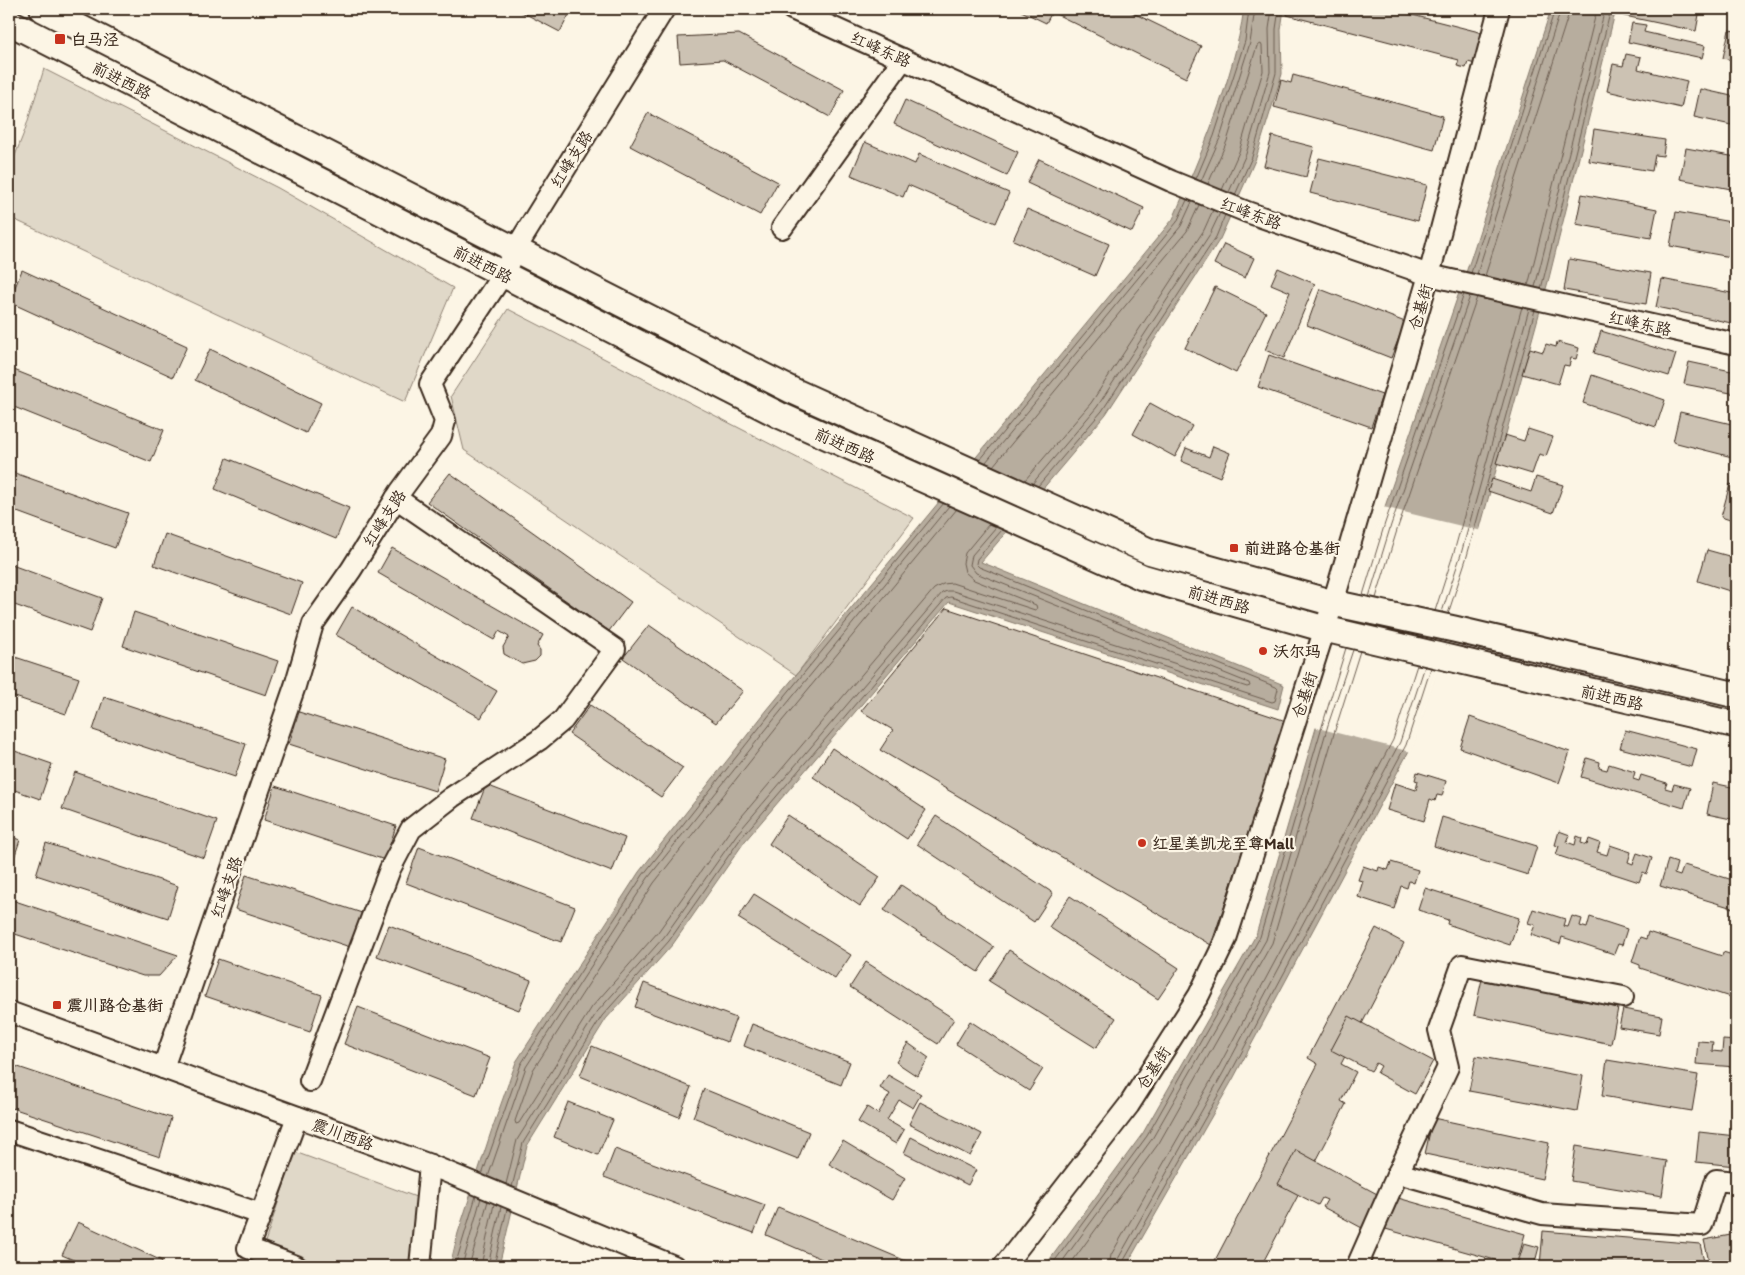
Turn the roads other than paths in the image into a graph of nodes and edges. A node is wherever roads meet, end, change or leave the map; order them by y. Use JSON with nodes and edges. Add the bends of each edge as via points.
{"nodes":[{"id":1,"x":16,"y":9,"type":"edge"},
{"id":2,"x":43,"y":9,"type":"edge"},
{"id":3,"x":664,"y":9,"type":"edge"},
{"id":4,"x":792,"y":9,"type":"edge"},
{"id":5,"x":1499,"y":9,"type":"edge"},
{"id":6,"x":9,"y":22,"type":"edge"},
{"id":7,"x":902,"y":59,"type":"junction"},
{"id":8,"x":782,"y":228,"type":"dead end"},
{"id":9,"x":515,"y":250,"type":"junction"},
{"id":10,"x":503,"y":274,"type":"junction"},
{"id":11,"x":1429,"y":275,"type":"junction"},
{"id":12,"x":1736,"y":344,"type":"edge"},
{"id":13,"x":396,"y":498,"type":"junction"},
{"id":14,"x":1341,"y":605,"type":"junction"},
{"id":15,"x":1333,"y":631,"type":"junction"},
{"id":16,"x":1736,"y":695,"type":"edge"},
{"id":17,"x":1736,"y":725,"type":"edge"},
{"id":18,"x":1623,"y":997,"type":"dead end"},
{"id":19,"x":9,"y":1012,"type":"edge"},
{"id":20,"x":163,"y":1068,"type":"junction"},
{"id":21,"x":310,"y":1081,"type":"dead end"},
{"id":22,"x":297,"y":1117,"type":"junction"},
{"id":23,"x":9,"y":1130,"type":"edge"},
{"id":24,"x":430,"y":1165,"type":"junction"},
{"id":25,"x":1398,"y":1173,"type":"junction"},
{"id":26,"x":1736,"y":1182,"type":"edge"},
{"id":27,"x":261,"y":1214,"type":"junction"},
{"id":28,"x":296,"y":1266,"type":"edge"},
{"id":29,"x":420,"y":1266,"type":"edge"},
{"id":30,"x":674,"y":1266,"type":"edge"},
{"id":31,"x":1004,"y":1266,"type":"edge"},
{"id":32,"x":1357,"y":1266,"type":"edge"}],
"edges":[{"from":1,"to":6,"type":"main road"},
{"from":2,"to":9,"type":"main road","name":"前进西路"},
{"from":3,"to":9,"type":"street","name":"红峰支路"},
{"from":4,"to":7,"type":"street","name":"红峰东路"},
{"from":5,"to":11,"type":"street","name":"仓基街"},
{"from":6,"to":10,"type":"main road","name":"前进西路"},
{"from":7,"to":8,"type":"street"},
{"from":7,"to":11,"type":"street","name":"红峰东路","via":[[1171,181],[1247,212]]},
{"from":9,"to":10,"type":"street","name":"红峰支路"},
{"from":9,"to":14,"type":"main road","name":"前进西路","via":[[791,390],[1151,552]]},
{"from":10,"to":13,"type":"street","name":"红峰支路","via":[[430,384],[445,421],[441,436]]},
{"from":10,"to":15,"type":"main road","name":"前进西路","via":[[779,415],[1142,577]]},
{"from":11,"to":12,"type":"street","name":"红峰东路"},
{"from":11,"to":14,"type":"street","name":"仓基街"},
{"from":13,"to":20,"type":"street","name":"红峰支路","via":[[313,624],[292,695]]},
{"from":13,"to":21,"type":"street","via":[[615,649],[563,720],[410,829],[390,869]]},
{"from":14,"to":15,"type":"street","name":"仓基街"},
{"from":14,"to":16,"type":"main road","name":"前进西路"},
{"from":15,"to":17,"type":"main road","name":"前进西路"},
{"from":15,"to":31,"type":"street","name":"仓基街","via":[[1226,939],[1200,995],[1129,1105]]},
{"from":18,"to":25,"type":"street","via":[[1462,964],[1439,1030],[1448,1067]]},
{"from":19,"to":20,"type":"street","name":"震川西路"},
{"from":20,"to":22,"type":"street","name":"震川西路"},
{"from":22,"to":24,"type":"street","name":"震川西路"},
{"from":22,"to":27,"type":"street"},
{"from":23,"to":27,"type":"street"},
{"from":24,"to":29,"type":"street"},
{"from":24,"to":30,"type":"street","name":"震川西路"},
{"from":25,"to":26,"type":"street","via":[[1542,1214],[1702,1225],[1716,1180]]},
{"from":25,"to":32,"type":"street"},
{"from":27,"to":28,"type":"street","via":[[248,1248]]}]}
